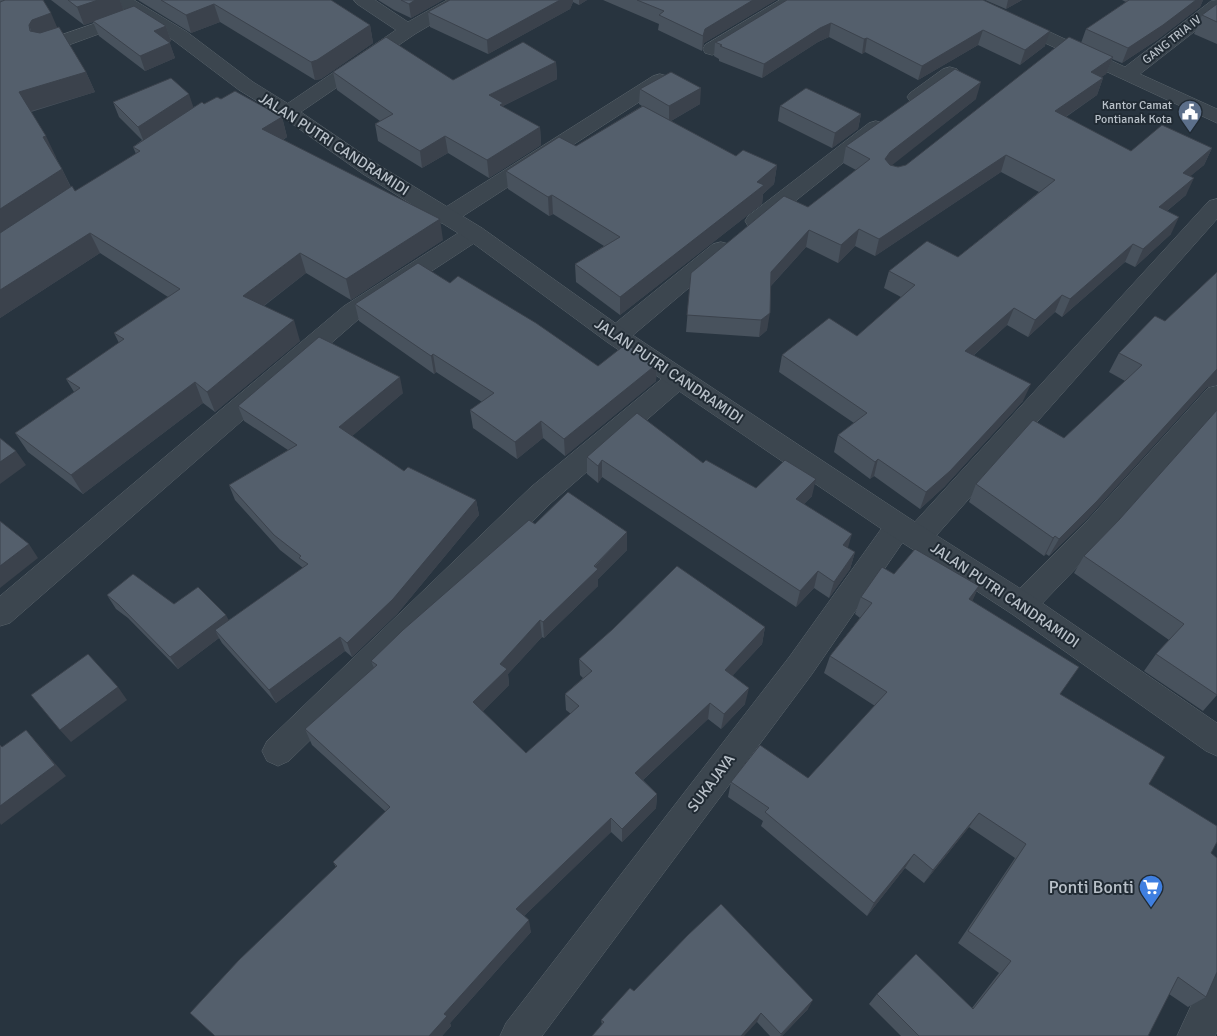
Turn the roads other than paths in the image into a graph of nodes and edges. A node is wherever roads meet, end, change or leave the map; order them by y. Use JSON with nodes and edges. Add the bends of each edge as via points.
{"nodes":[{"id":1,"x":363,"y":0,"type":"edge"},
{"id":2,"x":460,"y":0,"type":"edge"},
{"id":3,"x":792,"y":0,"type":"edge"},
{"id":4,"x":967,"y":0,"type":"edge"},
{"id":5,"x":1217,"y":5,"type":"edge"},
{"id":6,"x":130,"y":6,"type":"edge"},
{"id":7,"x":408,"y":30,"type":"junction"},
{"id":8,"x":48,"y":46,"type":"edge"},
{"id":9,"x":712,"y":49,"type":"dead end"},
{"id":10,"x":950,"y":73,"type":"edge"},
{"id":11,"x":1126,"y":75,"type":"junction"},
{"id":12,"x":660,"y":80,"type":"edge"},
{"id":13,"x":288,"y":112,"type":"junction"},
{"id":14,"x":1217,"y":117,"type":"edge"},
{"id":15,"x":1217,"y":206,"type":"edge"},
{"id":16,"x":446,"y":217,"type":"junction"},
{"id":17,"x":474,"y":233,"type":"junction"},
{"id":18,"x":616,"y":336,"type":"junction"},
{"id":19,"x":679,"y":378,"type":"junction"},
{"id":20,"x":1217,"y":395,"type":"edge"},
{"id":21,"x":909,"y":532,"type":"junction"},
{"id":22,"x":1022,"y":605,"type":"junction"},
{"id":23,"x":0,"y":614,"type":"edge"},
{"id":24,"x":1217,"y":741,"type":"edge"},
{"id":25,"x":278,"y":750,"type":"dead end"},
{"id":26,"x":1217,"y":991,"type":"edge"},
{"id":27,"x":519,"y":1036,"type":"edge"},
{"id":28,"x":1196,"y":1036,"type":"edge"}],
"edges":[{"from":1,"to":7,"type":"street"},
{"from":2,"to":7,"type":"street"},
{"from":3,"to":9,"type":"street"},
{"from":4,"to":11,"type":"street","via":[[1053,51]]},
{"from":5,"to":11,"type":"street","name":"GANG TRIA IV"},
{"from":6,"to":8,"type":"street"},
{"from":6,"to":13,"type":"street","name":"JALAN PUTRI CANDRAMIDI","via":[[180,36],[238,91]]},
{"from":7,"to":13,"type":"street"},
{"from":10,"to":18,"type":"street","via":[[830,161]]},
{"from":11,"to":14,"type":"street"},
{"from":12,"to":16,"type":"street"},
{"from":13,"to":16,"type":"street","name":"JALAN PUTRI CANDRAMIDI"},
{"from":15,"to":21,"type":"street","name":"SUKAJAYA"},
{"from":16,"to":17,"type":"street","name":"JALAN PUTRI CANDRAMIDI"},
{"from":17,"to":18,"type":"street","name":"JALAN PUTRI CANDRAMIDI"},
{"from":17,"to":23,"type":"street","via":[[352,312]]},
{"from":18,"to":19,"type":"street","name":"JALAN PUTRI CANDRAMIDI"},
{"from":19,"to":21,"type":"street","name":"JALAN PUTRI CANDRAMIDI"},
{"from":19,"to":25,"type":"street","via":[[541,495]]},
{"from":20,"to":22,"type":"street","via":[[1130,493]]},
{"from":21,"to":22,"type":"street","name":"JALAN PUTRI CANDRAMIDI"},
{"from":21,"to":27,"type":"street","name":"SUKAJAYA","via":[[801,665]]},
{"from":22,"to":24,"type":"street","name":"JALAN PUTRI CANDRAMIDI"},
{"from":26,"to":28,"type":"street"}]}
